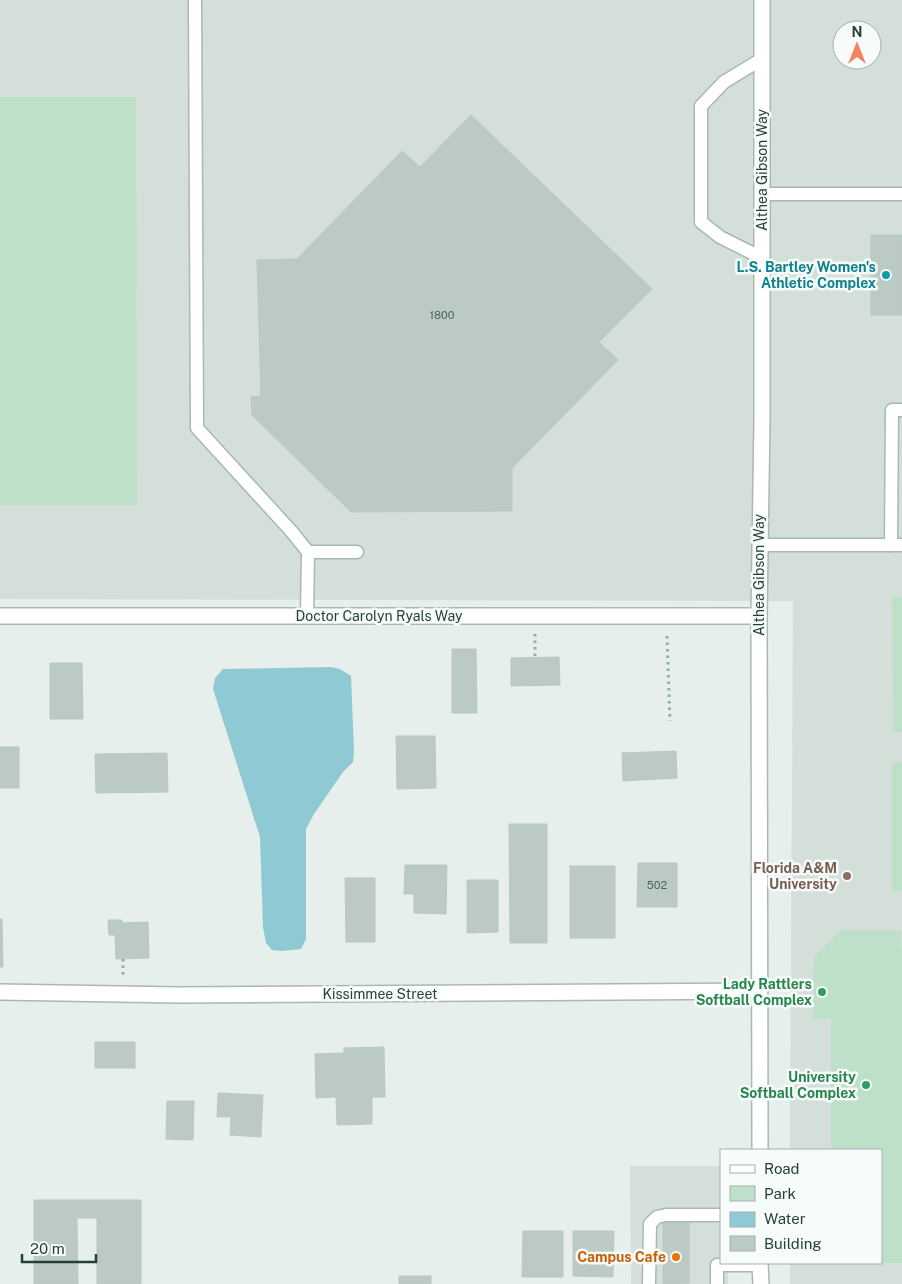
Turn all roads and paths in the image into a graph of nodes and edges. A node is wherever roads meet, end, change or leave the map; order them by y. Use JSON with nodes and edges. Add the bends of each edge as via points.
{"nodes":[{"id":1,"x":195,"y":0,"type":"edge"},
{"id":2,"x":762,"y":0,"type":"edge"},
{"id":3,"x":762,"y":59,"type":"junction"},
{"id":4,"x":762,"y":194,"type":"junction"},
{"id":5,"x":902,"y":194,"type":"edge"},
{"id":6,"x":762,"y":258,"type":"junction"},
{"id":7,"x":902,"y":410,"type":"edge"},
{"id":8,"x":759,"y":545,"type":"junction"},
{"id":9,"x":896,"y":545,"type":"edge"},
{"id":10,"x":308,"y":552,"type":"junction"},
{"id":11,"x":357,"y":552,"type":"dead end"},
{"id":12,"x":0,"y":616,"type":"edge"},
{"id":13,"x":307,"y":616,"type":"junction"},
{"id":14,"x":759,"y":616,"type":"junction"},
{"id":15,"x":667,"y":632,"type":"dead end"},
{"id":16,"x":670,"y":721,"type":"dead end"},
{"id":17,"x":759,"y":991,"type":"junction"},
{"id":18,"x":0,"y":992,"type":"edge"},
{"id":19,"x":760,"y":1149,"type":"edge"},
{"id":20,"x":720,"y":1214,"type":"edge"},
{"id":21,"x":760,"y":1264,"type":"edge"},
{"id":22,"x":649,"y":1284,"type":"edge"},
{"id":23,"x":716,"y":1284,"type":"edge"},
{"id":24,"x":761,"y":1284,"type":"edge"}],
"edges":[{"from":1,"to":10,"type":"lane","via":[[196,428]]},
{"from":2,"to":3,"type":"street","name":"Althea Gibson Way"},
{"from":3,"to":4,"type":"street","name":"Althea Gibson Way"},
{"from":3,"to":6,"type":"lane","via":[[724,82],[701,106],[701,222],[720,237]]},
{"from":4,"to":5,"type":"lane"},
{"from":4,"to":6,"type":"street","name":"Althea Gibson Way"},
{"from":6,"to":8,"type":"street","name":"Althea Gibson Way"},
{"from":7,"to":9,"type":"lane","via":[[892,410]]},
{"from":8,"to":9,"type":"lane"},
{"from":8,"to":14,"type":"street","name":"Althea Gibson Way"},
{"from":10,"to":11,"type":"lane"},
{"from":10,"to":13,"type":"lane"},
{"from":12,"to":13,"type":"street","name":"Doctor Carolyn Ryals Way"},
{"from":13,"to":14,"type":"street","name":"Doctor Carolyn Ryals Way"},
{"from":14,"to":17,"type":"street","name":"Althea Gibson Way"},
{"from":15,"to":16,"type":"path"},
{"from":17,"to":18,"type":"street","name":"Kissimmee Street","via":[[178,995]]},
{"from":17,"to":19,"type":"street","name":"Althea Gibson Way"},
{"from":20,"to":22,"type":"lane","via":[[657,1217],[650,1224]]},
{"from":21,"to":23,"type":"lane","via":[[717,1265]]},
{"from":21,"to":24,"type":"street"}]}
